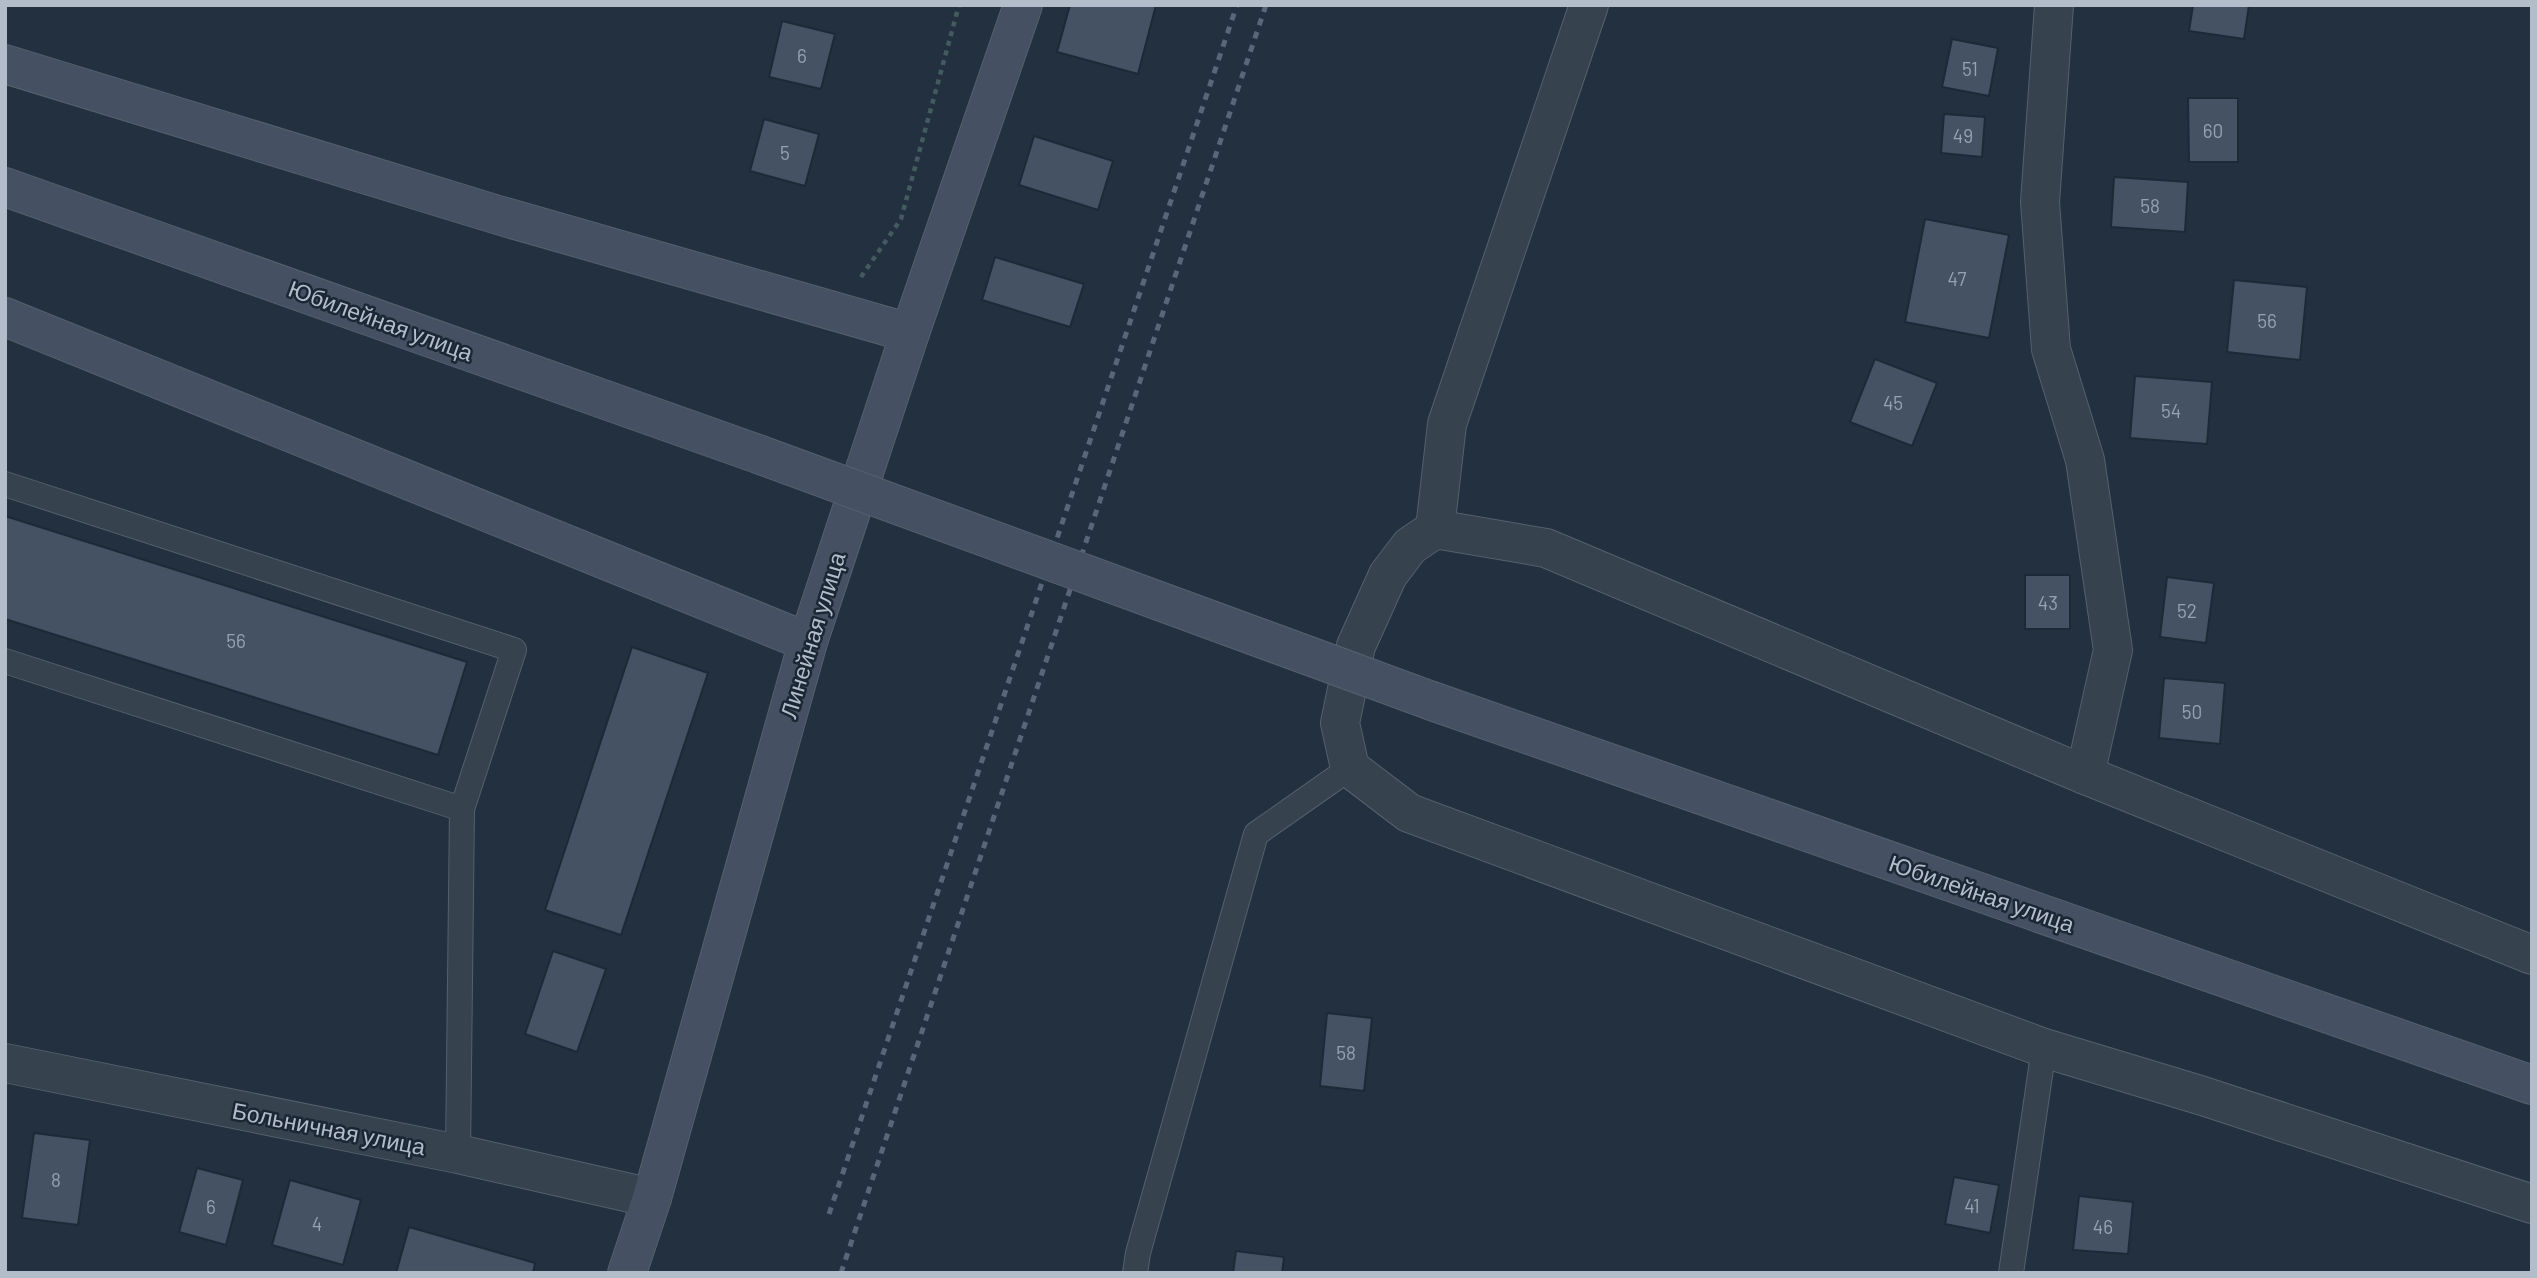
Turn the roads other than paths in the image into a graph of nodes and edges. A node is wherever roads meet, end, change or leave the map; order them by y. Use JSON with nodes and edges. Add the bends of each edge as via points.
{"nodes":[{"id":1,"x":1023,"y":5,"type":"edge"},
{"id":2,"x":1589,"y":5,"type":"edge"},
{"id":3,"x":2054,"y":5,"type":"edge"},
{"id":4,"x":5,"y":64,"type":"edge"},
{"id":5,"x":5,"y":187,"type":"edge"},
{"id":6,"x":5,"y":317,"type":"edge"},
{"id":7,"x":910,"y":333,"type":"junction"},
{"id":8,"x":5,"y":484,"type":"edge"},
{"id":9,"x":1435,"y":529,"type":"junction"},
{"id":10,"x":808,"y":642,"type":"junction"},
{"id":11,"x":5,"y":661,"type":"edge"},
{"id":12,"x":1350,"y":768,"type":"junction"},
{"id":13,"x":2085,"y":775,"type":"junction"},
{"id":14,"x":462,"y":809,"type":"junction"},
{"id":15,"x":2532,"y":955,"type":"edge"},
{"id":16,"x":2044,"y":1048,"type":"junction"},
{"id":17,"x":5,"y":1063,"type":"edge"},
{"id":18,"x":2532,"y":1085,"type":"edge"},
{"id":19,"x":458,"y":1154,"type":"junction"},
{"id":20,"x":652,"y":1198,"type":"junction"},
{"id":21,"x":2532,"y":1204,"type":"edge"},
{"id":22,"x":626,"y":1273,"type":"edge"},
{"id":23,"x":1135,"y":1273,"type":"edge"},
{"id":24,"x":2011,"y":1273,"type":"edge"}],
"edges":[{"from":1,"to":7,"type":"main road","name":"Линейная улица"},
{"from":2,"to":9,"type":"street","via":[[1447,424]]},
{"from":3,"to":13,"type":"street","via":[[2040,202],[2051,349],[2085,460],[2113,650]]},
{"from":4,"to":7,"type":"main road","via":[[498,215]]},
{"from":5,"to":18,"type":"main road","name":"Юбилейная улица","bridge":true,"via":[[758,454],[1432,701]]},
{"from":6,"to":10,"type":"main road"},
{"from":7,"to":10,"type":"main road","name":"Линейная улица"},
{"from":8,"to":14,"type":"lane","via":[[514,650]]},
{"from":9,"to":12,"type":"street","via":[[1410,546],[1388,575],[1356,646],[1340,723]]},
{"from":9,"to":13,"type":"street","via":[[1546,548]]},
{"from":10,"to":20,"type":"main road","name":"Линейная улица"},
{"from":11,"to":14,"type":"lane"},
{"from":12,"to":16,"type":"street","via":[[1409,813]]},
{"from":12,"to":23,"type":"lane","via":[[1256,834]]},
{"from":13,"to":15,"type":"street"},
{"from":14,"to":19,"type":"lane"},
{"from":16,"to":21,"type":"street"},
{"from":16,"to":24,"type":"lane"},
{"from":17,"to":19,"type":"street","name":"Больничная улица"},
{"from":19,"to":20,"type":"street","name":"Больничная улица"},
{"from":20,"to":22,"type":"main road","name":"Линейная улица"}]}
